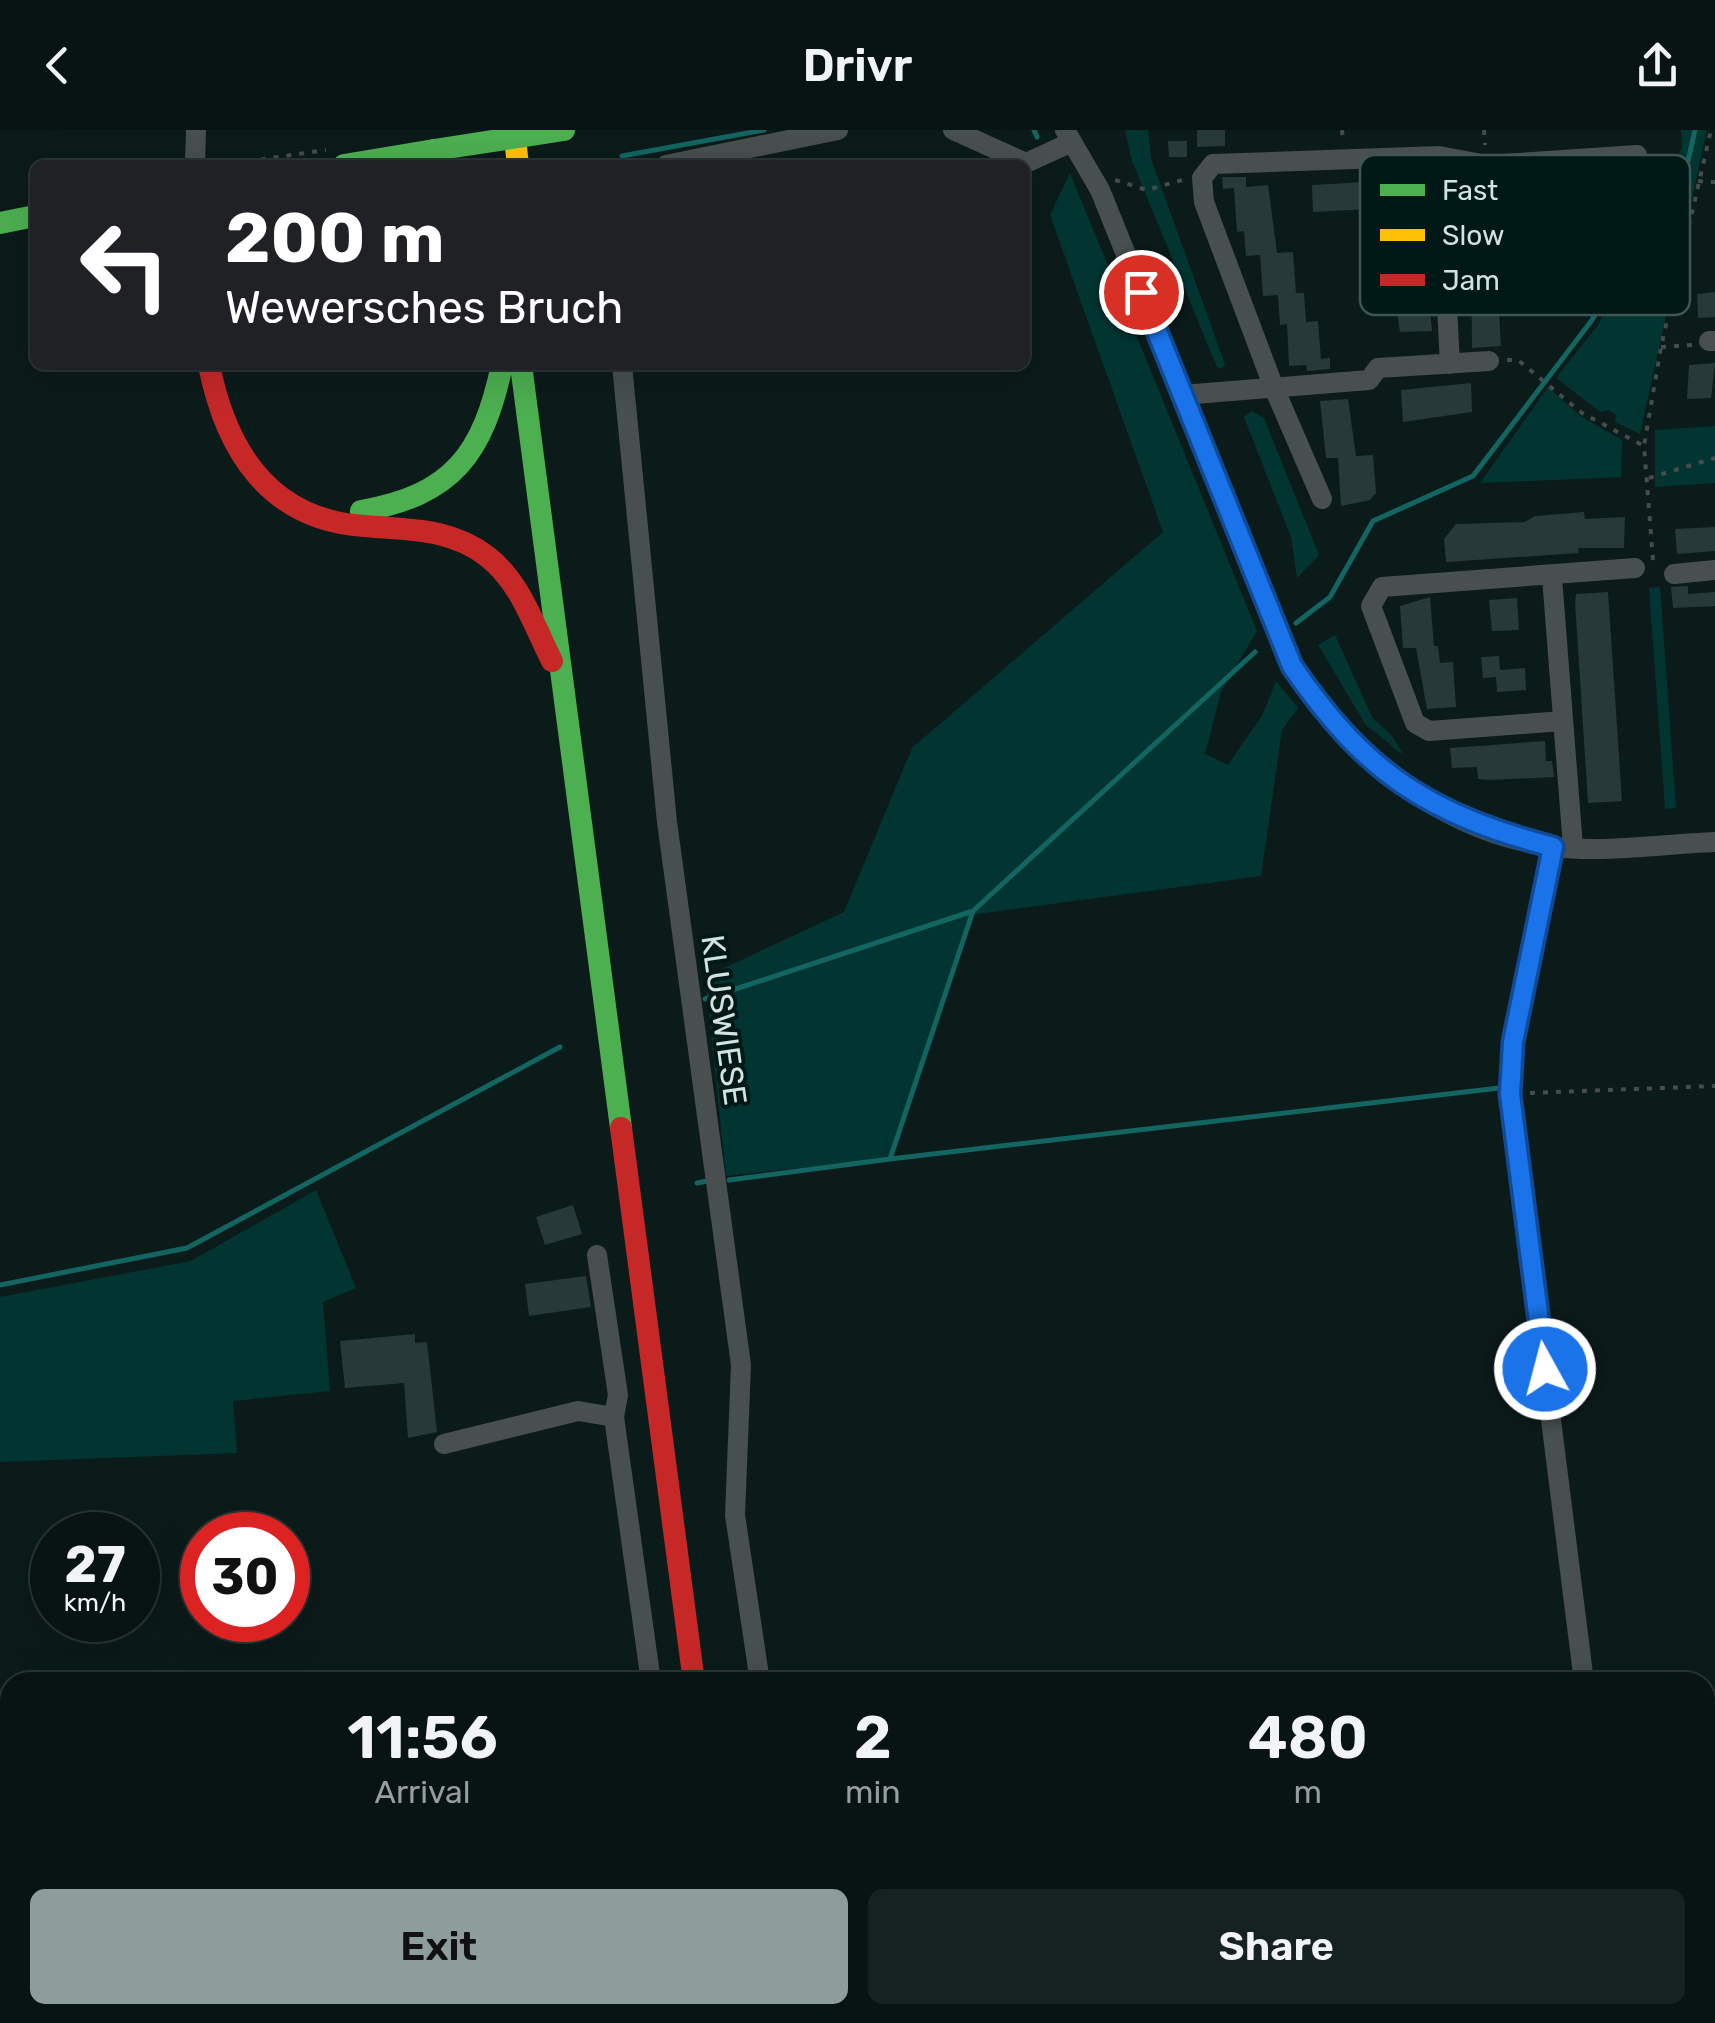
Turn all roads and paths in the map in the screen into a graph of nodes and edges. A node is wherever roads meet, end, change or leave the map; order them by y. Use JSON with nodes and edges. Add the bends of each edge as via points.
{"nodes":[{"id":1,"x":196,"y":130,"type":"edge"},
{"id":2,"x":490,"y":130,"type":"edge"},
{"id":3,"x":514,"y":130,"type":"edge"},
{"id":4,"x":564,"y":130,"type":"edge"},
{"id":5,"x":838,"y":130,"type":"edge"},
{"id":6,"x":953,"y":130,"type":"edge"},
{"id":7,"x":1711,"y":130,"type":"edge"},
{"id":8,"x":1068,"y":136,"type":"edge"},
{"id":9,"x":1360,"y":159,"type":"edge"},
{"id":10,"x":194,"y":160,"type":"edge"},
{"id":11,"x":374,"y":160,"type":"edge"},
{"id":12,"x":493,"y":160,"type":"edge"},
{"id":13,"x":517,"y":160,"type":"edge"},
{"id":14,"x":691,"y":160,"type":"edge"},
{"id":15,"x":1019,"y":160,"type":"edge"},
{"id":16,"x":1030,"y":160,"type":"edge"},
{"id":17,"x":1202,"y":178,"type":"junction"},
{"id":18,"x":1690,"y":181,"type":"edge"},
{"id":19,"x":1096,"y":182,"type":"junction"},
{"id":20,"x":1715,"y":182,"type":"edge"},
{"id":21,"x":1699,"y":183,"type":"junction"},
{"id":22,"x":30,"y":217,"type":"edge"},
{"id":23,"x":0,"y":222,"type":"edge"},
{"id":24,"x":1690,"y":223,"type":"edge"},
{"id":25,"x":1448,"y":315,"type":"edge"},
{"id":26,"x":1669,"y":315,"type":"edge"},
{"id":27,"x":1712,"y":341,"type":"edge"},
{"id":28,"x":1662,"y":347,"type":"junction"},
{"id":29,"x":1488,"y":361,"type":"joint"},
{"id":30,"x":1450,"y":364,"type":"junction"},
{"id":31,"x":210,"y":370,"type":"edge"},
{"id":32,"x":227,"y":370,"type":"edge"},
{"id":33,"x":501,"y":370,"type":"edge"},
{"id":34,"x":522,"y":370,"type":"edge"},
{"id":35,"x":545,"y":370,"type":"edge"},
{"id":36,"x":622,"y":370,"type":"edge"},
{"id":37,"x":1274,"y":388,"type":"junction"},
{"id":38,"x":1182,"y":395,"type":"junction"},
{"id":39,"x":1644,"y":446,"type":"junction"},
{"id":40,"x":1715,"y":458,"type":"edge"},
{"id":41,"x":1649,"y":478,"type":"junction"},
{"id":42,"x":1322,"y":498,"type":"dead end"},
{"id":43,"x":1715,"y":570,"type":"edge"},
{"id":44,"x":1654,"y":571,"type":"junction"},
{"id":45,"x":1552,"y":577,"type":"junction"},
{"id":46,"x":564,"y":684,"type":"junction"},
{"id":47,"x":1563,"y":721,"type":"junction"},
{"id":48,"x":596,"y":756,"type":"dead end"},
{"id":49,"x":1715,"y":842,"type":"edge"},
{"id":50,"x":1563,"y":847,"type":"junction"},
{"id":51,"x":1715,"y":1086,"type":"edge"},
{"id":52,"x":1510,"y":1094,"type":"junction"},
{"id":53,"x":598,"y":1255,"type":"dead end"},
{"id":54,"x":663,"y":1265,"type":"dead end"},
{"id":55,"x":614,"y":1418,"type":"junction"},
{"id":56,"x":444,"y":1444,"type":"dead end"},
{"id":57,"x":650,"y":1672,"type":"edge"},
{"id":58,"x":693,"y":1672,"type":"edge"},
{"id":59,"x":715,"y":1672,"type":"edge"},
{"id":60,"x":759,"y":1672,"type":"edge"},
{"id":61,"x":1583,"y":1672,"type":"edge"}],
"edges":[{"from":1,"to":10,"type":"street"},
{"from":2,"to":12,"type":"main road"},
{"from":3,"to":13,"type":"main road"},
{"from":4,"to":11,"type":"main road","bridge":true},
{"from":5,"to":14,"type":"street"},
{"from":6,"to":15,"type":"street"},
{"from":7,"to":21,"type":"path"},
{"from":8,"to":16,"type":"street"},
{"from":8,"to":19,"type":"street"},
{"from":9,"to":17,"type":"street","via":[[1214,164]]},
{"from":17,"to":19,"type":"path","via":[[1147,190],[1107,178]]},
{"from":17,"to":37,"type":"street","via":[[1204,202]]},
{"from":18,"to":21,"type":"path"},
{"from":19,"to":38,"type":"street"},
{"from":20,"to":21,"type":"path"},
{"from":21,"to":24,"type":"path"},
{"from":22,"to":23,"type":"main road"},
{"from":25,"to":30,"type":"street"},
{"from":26,"to":28,"type":"path"},
{"from":27,"to":28,"type":"path"},
{"from":28,"to":39,"type":"path"},
{"from":29,"to":30,"type":"street"},
{"from":29,"to":39,"type":"path","via":[[1518,360],[1582,413]]},
{"from":30,"to":37,"type":"street","via":[[1378,368],[1369,380]]},
{"from":31,"to":46,"type":"main road","via":[[230,443],[272,493],[307,516],[348,525],[422,526],[490,558],[517,590]]},
{"from":32,"to":33,"type":"main road","via":[[246,448],[262,469],[318,506],[355,511],[395,507],[450,477],[487,432]]},
{"from":34,"to":46,"type":"main road"},
{"from":35,"to":48,"type":"main road"},
{"from":36,"to":60,"type":"street","name":"KLUSWIESE","via":[[666,822],[740,1365],[736,1515]]},
{"from":37,"to":38,"type":"street"},
{"from":37,"to":42,"type":"street"},
{"from":38,"to":50,"type":"street","via":[[1292,666],[1329,721],[1413,794],[1471,822]]},
{"from":39,"to":41,"type":"path"},
{"from":40,"to":41,"type":"path"},
{"from":41,"to":44,"type":"path"},
{"from":43,"to":44,"type":"street"},
{"from":44,"to":45,"type":"street"},
{"from":45,"to":47,"type":"street"},
{"from":45,"to":47,"type":"street","via":[[1382,587],[1370,606],[1416,722],[1428,730]]},
{"from":46,"to":58,"type":"main road"},
{"from":47,"to":50,"type":"street"},
{"from":49,"to":50,"type":"street"},
{"from":50,"to":52,"type":"street","via":[[1513,1042]]},
{"from":51,"to":52,"type":"path"},
{"from":52,"to":61,"type":"street"},
{"from":53,"to":55,"type":"street","via":[[618,1395]]},
{"from":54,"to":59,"type":"main road"},
{"from":55,"to":56,"type":"street","via":[[578,1411]]},
{"from":55,"to":57,"type":"street"}]}
